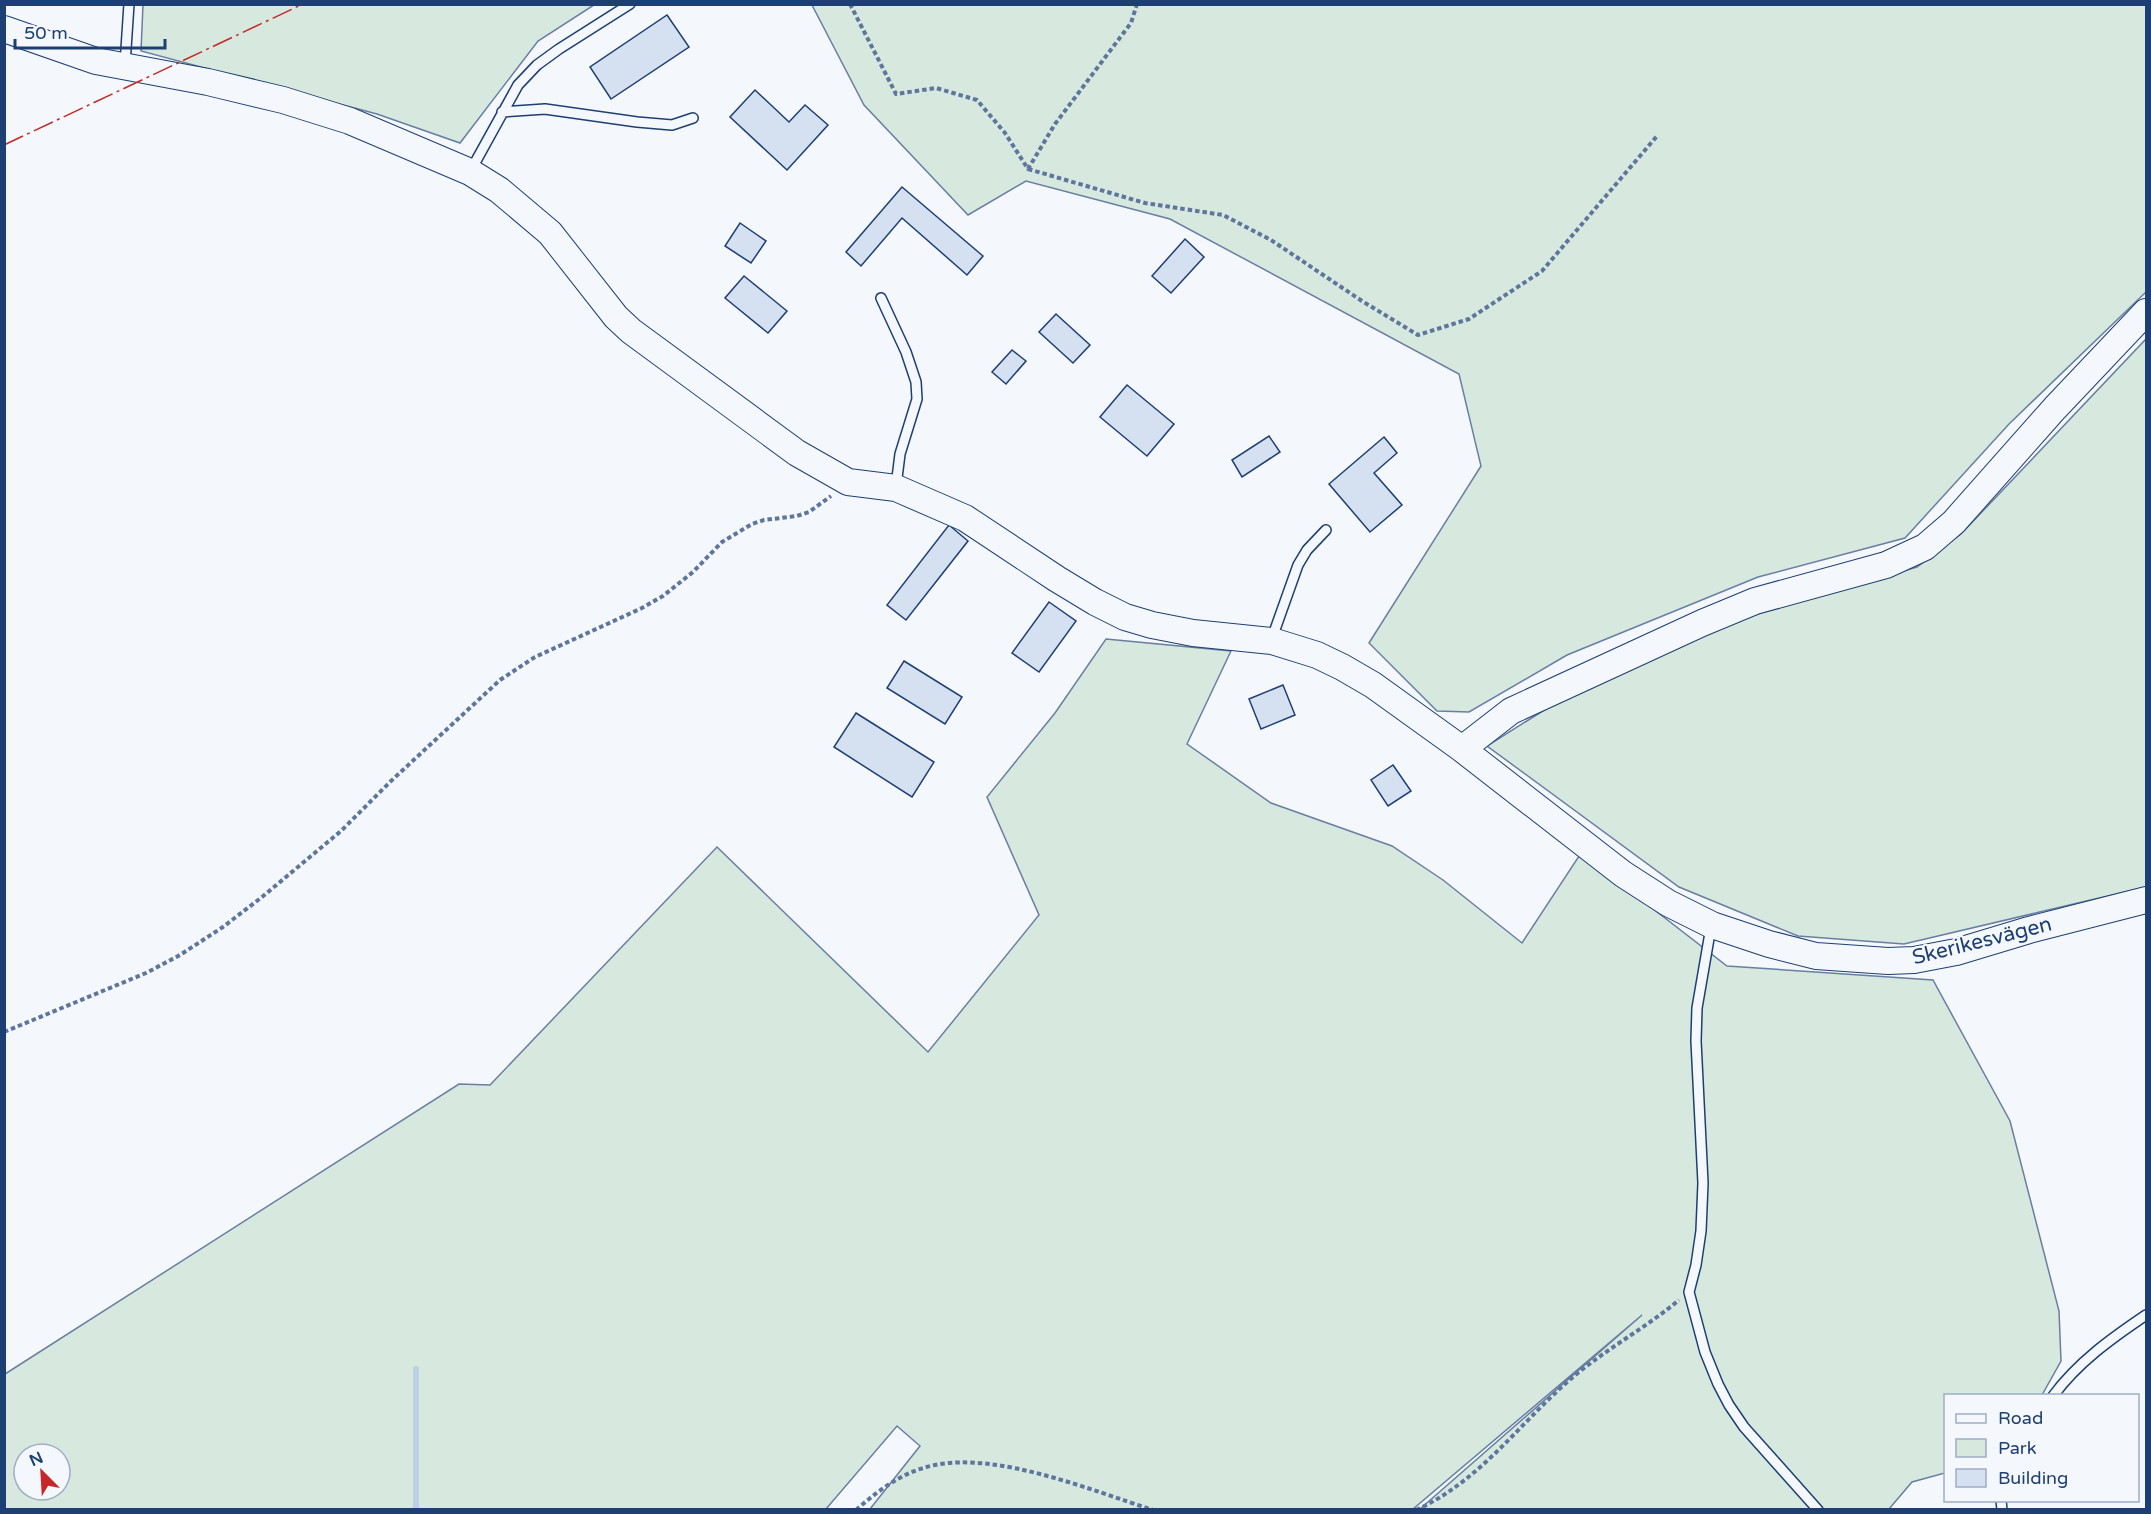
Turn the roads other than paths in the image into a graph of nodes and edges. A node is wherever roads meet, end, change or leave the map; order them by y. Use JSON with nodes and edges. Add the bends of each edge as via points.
{"nodes":[{"id":1,"x":129,"y":4,"type":"edge"},
{"id":2,"x":630,"y":4,"type":"edge"},
{"id":3,"x":4,"y":29,"type":"edge"},
{"id":4,"x":125,"y":66,"type":"junction"},
{"id":5,"x":502,"y":112,"type":"junction"},
{"id":6,"x":693,"y":118,"type":"dead end"},
{"id":7,"x":470,"y":172,"type":"junction"},
{"id":8,"x":881,"y":298,"type":"dead end"},
{"id":9,"x":2146,"y":312,"type":"edge"},
{"id":10,"x":896,"y":488,"type":"junction"},
{"id":11,"x":1326,"y":530,"type":"dead end"},
{"id":12,"x":1272,"y":641,"type":"junction"},
{"id":13,"x":1462,"y":749,"type":"junction"},
{"id":14,"x":2146,"y":900,"type":"edge"},
{"id":15,"x":1712,"y":925,"type":"junction"},
{"id":16,"x":2146,"y":1315,"type":"edge"},
{"id":17,"x":2054,"y":1394,"type":"edge"},
{"id":18,"x":1818,"y":1509,"type":"edge"}],
"edges":[{"from":1,"to":4,"type":"lane"},
{"from":2,"to":5,"type":"lane","via":[[537,65],[518,84]]},
{"from":3,"to":4,"type":"street","via":[[64,51]]},
{"from":4,"to":7,"type":"street","via":[[283,100],[350,121]]},
{"from":5,"to":6,"type":"lane","via":[[545,108],[672,125]]},
{"from":5,"to":7,"type":"lane"},
{"from":7,"to":10,"type":"street","name":"Skerikesvägen","via":[[499,190],[550,233],[631,331],[796,453],[848,482]]},
{"from":8,"to":10,"type":"lane","via":[[916,382],[917,399],[900,454]]},
{"from":9,"to":13,"type":"street","via":[[1954,522],[1925,547],[1886,565],[1755,601],[1702,623],[1511,711]]},
{"from":10,"to":12,"type":"street","name":"Skerikesvägen","via":[[965,518],[1057,579],[1125,617],[1193,633]]},
{"from":11,"to":12,"type":"lane","via":[[1298,565]]},
{"from":12,"to":13,"type":"street","name":"Skerikesvägen","via":[[1342,667]]},
{"from":13,"to":15,"type":"street","name":"Skerikesvägen","via":[[1623,874]]},
{"from":14,"to":15,"type":"street","name":"Skerikesvägen","via":[[1956,952],[1888,962],[1816,956]]},
{"from":15,"to":18,"type":"lane","via":[[1697,1008],[1701,1232],[1689,1292],[1705,1353],[1729,1405]]},
{"from":16,"to":17,"type":"lane","via":[[2096,1351]]}]}
